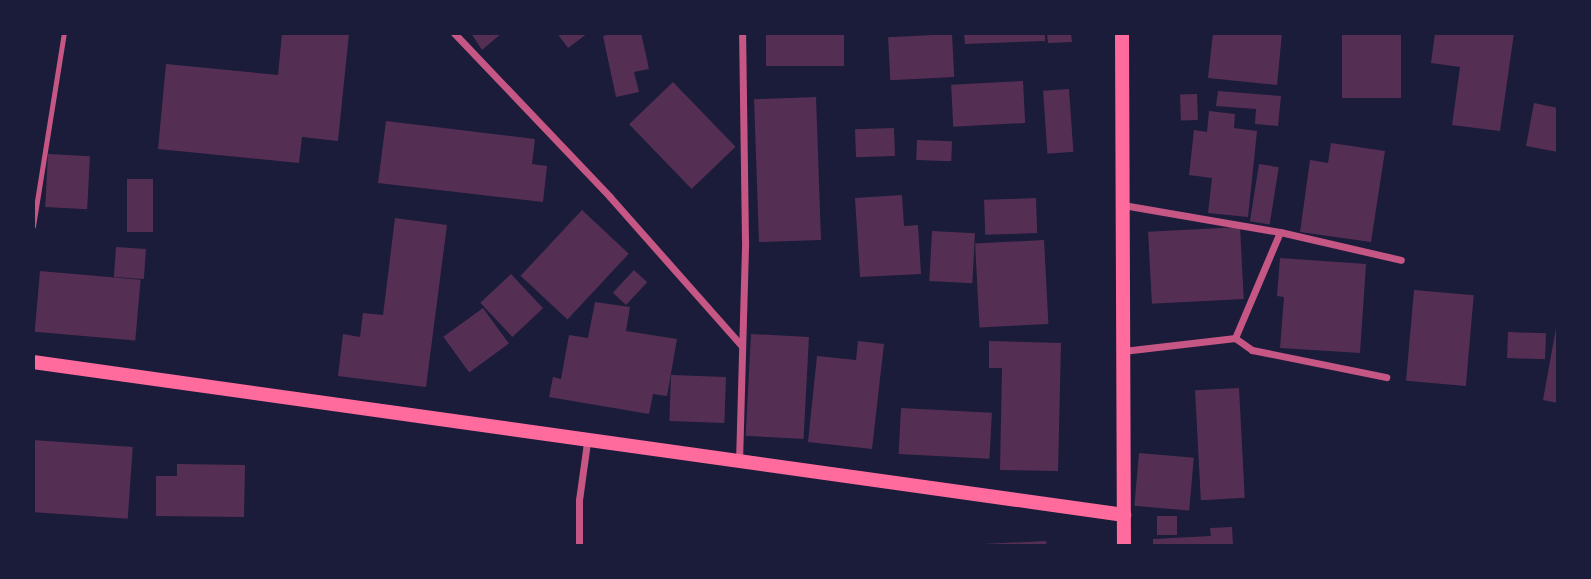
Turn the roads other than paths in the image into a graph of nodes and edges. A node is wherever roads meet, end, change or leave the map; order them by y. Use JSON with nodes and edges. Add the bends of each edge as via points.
{"nodes":[{"id":1,"x":64,"y":33,"type":"edge"},
{"id":2,"x":454,"y":33,"type":"edge"},
{"id":3,"x":742,"y":33,"type":"edge"},
{"id":4,"x":1122,"y":33,"type":"edge"},
{"id":5,"x":1123,"y":205,"type":"junction"},
{"id":6,"x":33,"y":226,"type":"edge"},
{"id":7,"x":1280,"y":232,"type":"junction"},
{"id":8,"x":1401,"y":260,"type":"dead end"},
{"id":9,"x":1236,"y":338,"type":"junction"},
{"id":10,"x":741,"y":345,"type":"junction"},
{"id":11,"x":1123,"y":351,"type":"junction"},
{"id":12,"x":33,"y":362,"type":"edge"},
{"id":13,"x":1386,"y":377,"type":"dead end"},
{"id":14,"x":587,"y":442,"type":"junction"},
{"id":15,"x":739,"y":462,"type":"junction"},
{"id":16,"x":1124,"y":515,"type":"junction"},
{"id":17,"x":579,"y":546,"type":"edge"},
{"id":18,"x":1124,"y":546,"type":"edge"}],
"edges":[{"from":1,"to":6,"type":"lane"},
{"from":2,"to":10,"type":"street","via":[[610,197]]},
{"from":3,"to":10,"type":"street"},
{"from":4,"to":5,"type":"main road"},
{"from":5,"to":7,"type":"street"},
{"from":5,"to":11,"type":"main road"},
{"from":7,"to":8,"type":"street"},
{"from":7,"to":9,"type":"street"},
{"from":9,"to":11,"type":"street"},
{"from":9,"to":13,"type":"street","via":[[1252,349]]},
{"from":10,"to":15,"type":"street"},
{"from":11,"to":16,"type":"main road"},
{"from":12,"to":14,"type":"main road"},
{"from":14,"to":15,"type":"main road"},
{"from":14,"to":17,"type":"street","via":[[579,499]]},
{"from":15,"to":16,"type":"main road"},
{"from":16,"to":18,"type":"main road"}]}
